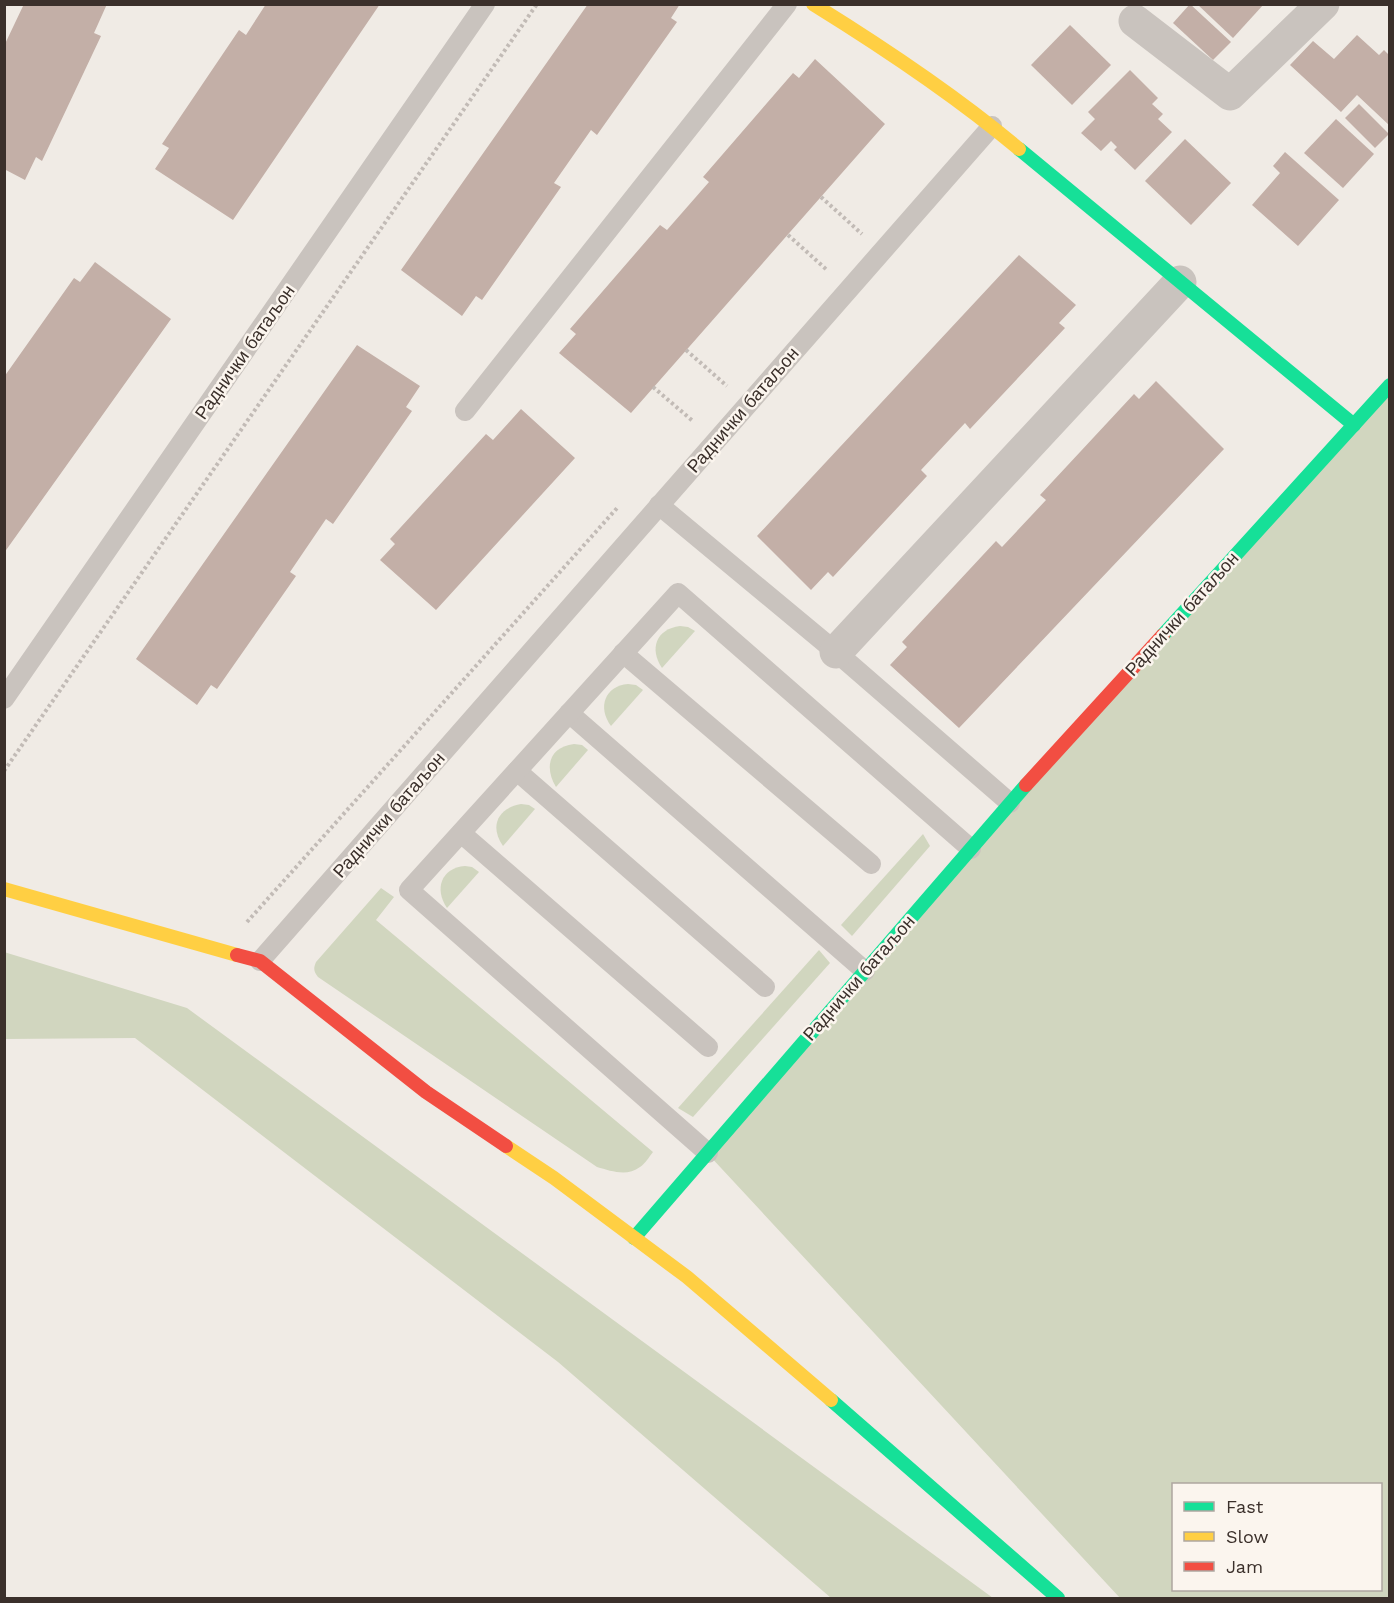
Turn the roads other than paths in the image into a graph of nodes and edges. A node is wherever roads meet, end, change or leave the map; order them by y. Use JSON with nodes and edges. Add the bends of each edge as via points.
{"nodes":[{"id":1,"x":485,"y":4,"type":"edge"},
{"id":2,"x":787,"y":4,"type":"edge"},
{"id":3,"x":813,"y":4,"type":"edge"},
{"id":4,"x":1323,"y":4,"type":"edge"},
{"id":5,"x":1134,"y":21,"type":"dead end"},
{"id":6,"x":992,"y":126,"type":"junction"},
{"id":7,"x":1180,"y":282,"type":"junction"},
{"id":8,"x":1389,"y":385,"type":"edge"},
{"id":9,"x":465,"y":411,"type":"dead end"},
{"id":10,"x":1353,"y":425,"type":"junction"},
{"id":11,"x":659,"y":505,"type":"junction"},
{"id":12,"x":836,"y":652,"type":"junction"},
{"id":13,"x":623,"y":653,"type":"junction"},
{"id":14,"x":4,"y":699,"type":"edge"},
{"id":15,"x":569,"y":713,"type":"junction"},
{"id":16,"x":517,"y":771,"type":"junction"},
{"id":17,"x":1010,"y":803,"type":"junction"},
{"id":18,"x":461,"y":833,"type":"junction"},
{"id":19,"x":971,"y":849,"type":"junction"},
{"id":20,"x":871,"y":864,"type":"dead end"},
{"id":21,"x":4,"y":889,"type":"edge"},
{"id":22,"x":260,"y":961,"type":"junction"},
{"id":23,"x":865,"y":971,"type":"junction"},
{"id":24,"x":765,"y":987,"type":"dead end"},
{"id":25,"x":708,"y":1047,"type":"dead end"},
{"id":26,"x":708,"y":1154,"type":"junction"},
{"id":27,"x":634,"y":1238,"type":"junction"},
{"id":28,"x":1058,"y":1599,"type":"edge"}],
"edges":[{"from":1,"to":14,"type":"lane","name":"Раднички батаљон"},
{"from":2,"to":9,"type":"lane"},
{"from":3,"to":6,"type":"street","via":[[878,44]]},
{"from":4,"to":5,"type":"street","via":[[1230,94]]},
{"from":6,"to":7,"type":"street"},
{"from":6,"to":11,"type":"lane","name":"Раднички батаљон"},
{"from":7,"to":10,"type":"street"},
{"from":7,"to":12,"type":"street"},
{"from":8,"to":10,"type":"street","name":"Раднички батаљон"},
{"from":10,"to":17,"type":"street","name":"Раднички батаљон"},
{"from":11,"to":12,"type":"lane"},
{"from":11,"to":22,"type":"lane","name":"Раднички батаљон"},
{"from":12,"to":17,"type":"lane"},
{"from":13,"to":15,"type":"lane"},
{"from":13,"to":19,"type":"lane","via":[[678,593]]},
{"from":13,"to":20,"type":"lane"},
{"from":15,"to":16,"type":"lane"},
{"from":15,"to":23,"type":"lane"},
{"from":16,"to":18,"type":"lane"},
{"from":16,"to":24,"type":"lane"},
{"from":17,"to":19,"type":"street","name":"Раднички батаљон"},
{"from":18,"to":25,"type":"lane"},
{"from":18,"to":26,"type":"lane","via":[[409,890]]},
{"from":19,"to":23,"type":"street","name":"Раднички батаљон"},
{"from":21,"to":22,"type":"street"},
{"from":22,"to":27,"type":"street","via":[[426,1092],[554,1178]]},
{"from":23,"to":26,"type":"street","name":"Раднички батаљон"},
{"from":26,"to":27,"type":"street","name":"Раднички батаљон"},
{"from":27,"to":28,"type":"street","via":[[705,1292]]}]}
